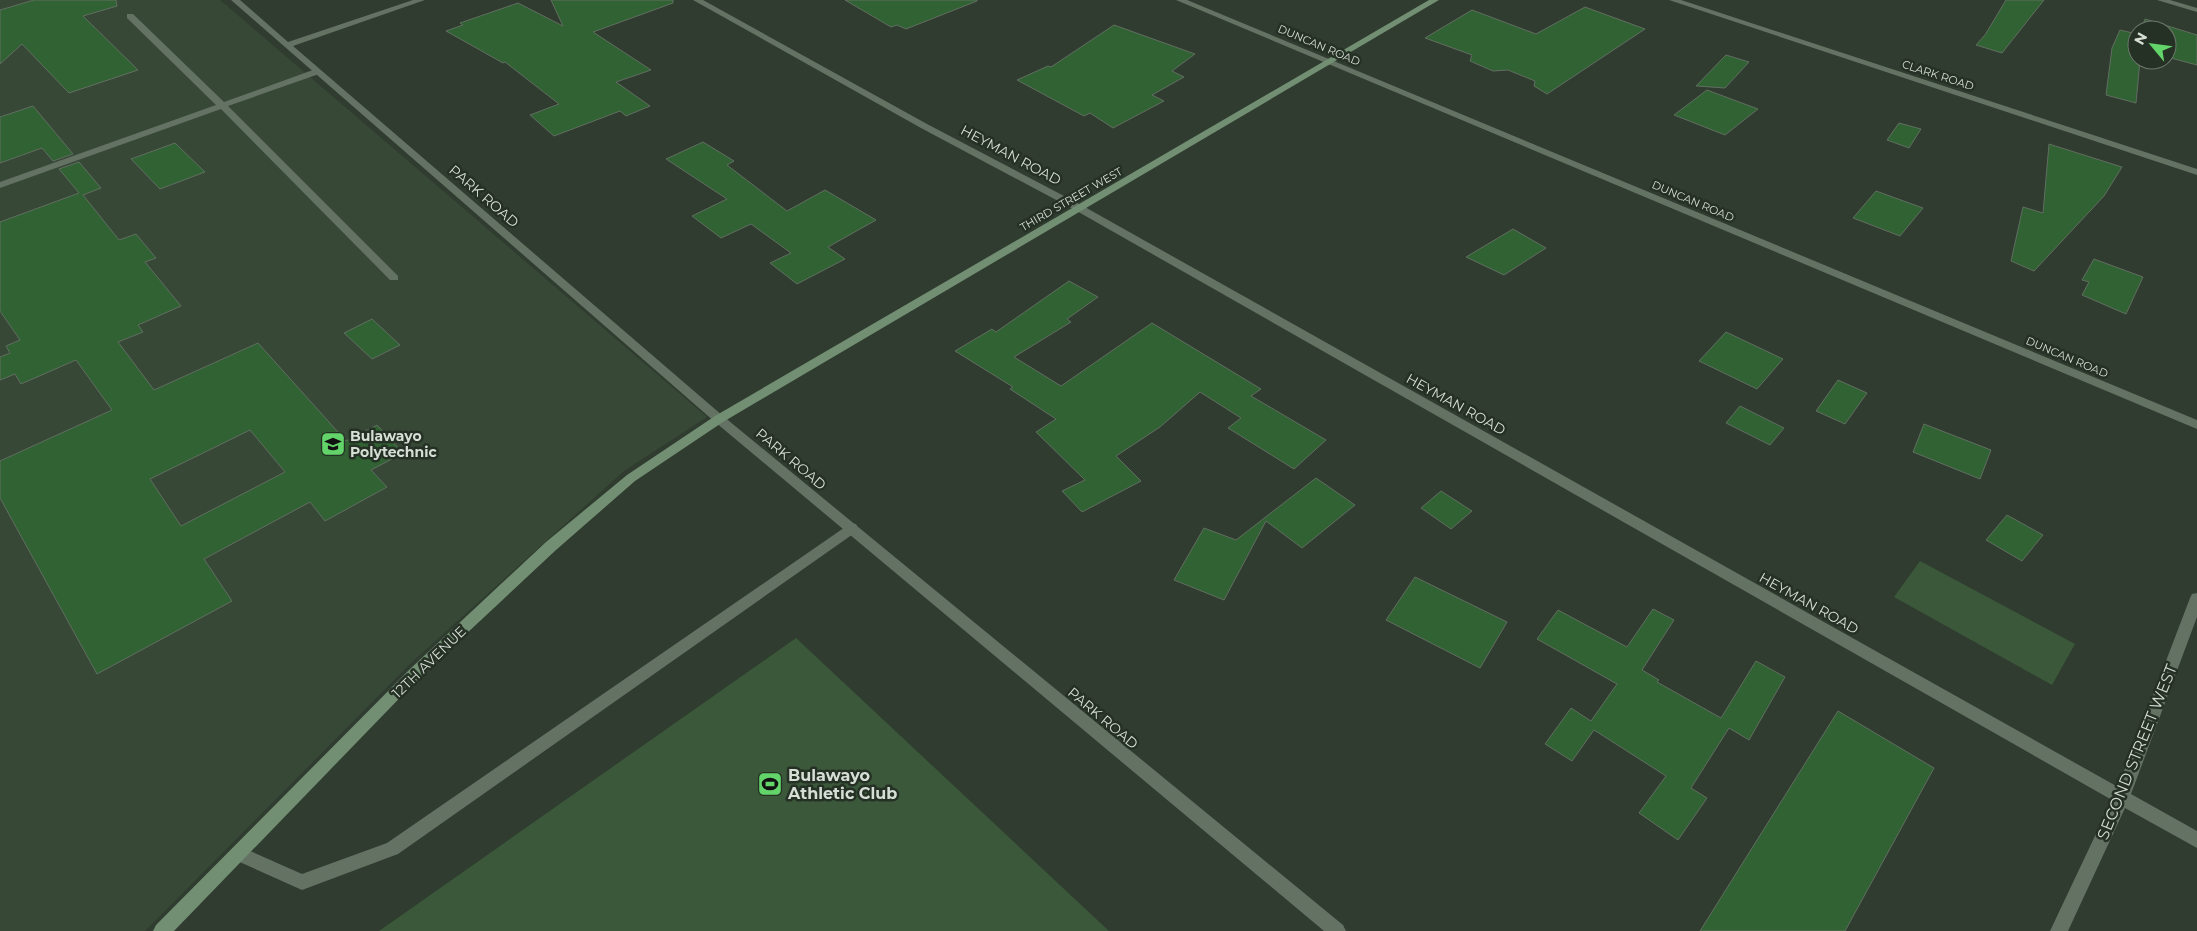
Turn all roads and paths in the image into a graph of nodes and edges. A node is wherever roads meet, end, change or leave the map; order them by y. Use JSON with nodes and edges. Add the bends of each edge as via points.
{"nodes":[{"id":1,"x":235,"y":0,"type":"edge"},
{"id":2,"x":421,"y":0,"type":"edge"},
{"id":3,"x":697,"y":0,"type":"edge"},
{"id":4,"x":1180,"y":0,"type":"edge"},
{"id":5,"x":1435,"y":0,"type":"edge"},
{"id":6,"x":1673,"y":0,"type":"edge"},
{"id":7,"x":2161,"y":0,"type":"edge"},
{"id":8,"x":2197,"y":10,"type":"edge"},
{"id":9,"x":130,"y":16,"type":"dead end"},
{"id":10,"x":287,"y":45,"type":"junction"},
{"id":11,"x":1330,"y":64,"type":"junction"},
{"id":12,"x":316,"y":72,"type":"junction"},
{"id":13,"x":222,"y":105,"type":"junction"},
{"id":14,"x":2197,"y":172,"type":"edge"},
{"id":15,"x":0,"y":185,"type":"edge"},
{"id":16,"x":1079,"y":208,"type":"junction"},
{"id":17,"x":394,"y":278,"type":"dead end"},
{"id":18,"x":719,"y":419,"type":"junction"},
{"id":19,"x":2197,"y":425,"type":"edge"},
{"id":20,"x":850,"y":528,"type":"junction"},
{"id":21,"x":2197,"y":598,"type":"edge"},
{"id":22,"x":2122,"y":797,"type":"junction"},
{"id":23,"x":2197,"y":840,"type":"edge"},
{"id":24,"x":238,"y":854,"type":"junction"},
{"id":25,"x":162,"y":931,"type":"edge"},
{"id":26,"x":1336,"y":931,"type":"edge"},
{"id":27,"x":2059,"y":931,"type":"edge"}],
"edges":[{"from":1,"to":10,"type":"street","name":"PARK ROAD"},
{"from":2,"to":10,"type":"street"},
{"from":3,"to":16,"type":"street","name":"HEYMAN ROAD"},
{"from":4,"to":11,"type":"street","name":"DUNCAN ROAD"},
{"from":5,"to":11,"type":"main road","name":"THIRD STREET WEST"},
{"from":6,"to":14,"type":"street","name":"CLARK ROAD"},
{"from":7,"to":8,"type":"street"},
{"from":9,"to":13,"type":"street"},
{"from":10,"to":12,"type":"street","name":"PARK ROAD"},
{"from":11,"to":16,"type":"main road","name":"THIRD STREET WEST"},
{"from":11,"to":19,"type":"street","name":"DUNCAN ROAD"},
{"from":12,"to":13,"type":"street"},
{"from":12,"to":18,"type":"street","name":"PARK ROAD"},
{"from":13,"to":15,"type":"street"},
{"from":13,"to":17,"type":"street"},
{"from":16,"to":18,"type":"main road","name":"THIRD STREET WEST"},
{"from":16,"to":22,"type":"street","name":"HEYMAN ROAD"},
{"from":18,"to":20,"type":"street","name":"PARK ROAD"},
{"from":18,"to":24,"type":"main road","name":"12TH AVENUE","via":[[631,478],[551,546],[415,674]]},
{"from":20,"to":24,"type":"street","via":[[392,849],[302,882]]},
{"from":20,"to":26,"type":"street","name":"PARK ROAD"},
{"from":21,"to":22,"type":"street","name":"SECOND STREET WEST"},
{"from":22,"to":23,"type":"street","name":"HEYMAN ROAD"},
{"from":22,"to":27,"type":"street","name":"SECOND STREET WEST"},
{"from":24,"to":25,"type":"main road","name":"12TH AVENUE"}]}
